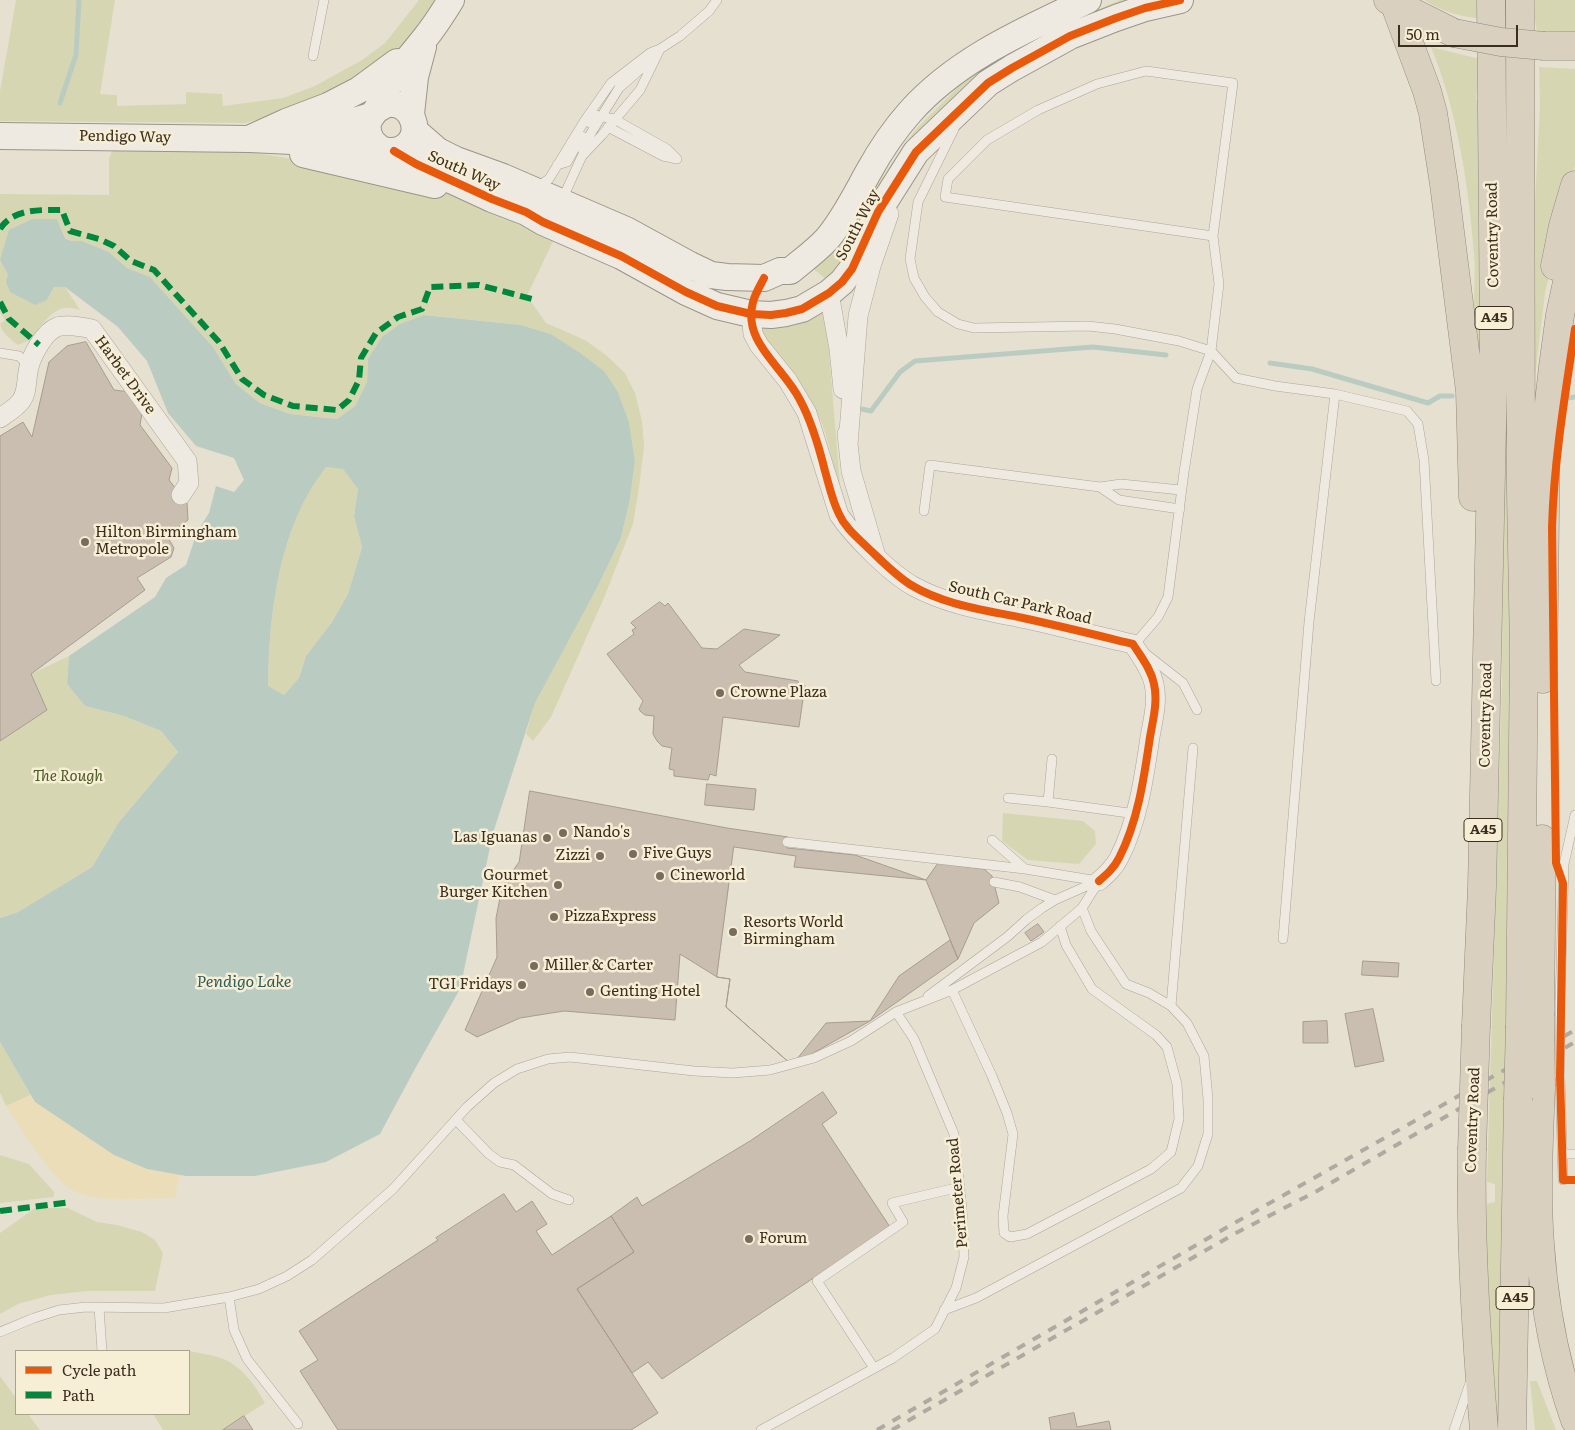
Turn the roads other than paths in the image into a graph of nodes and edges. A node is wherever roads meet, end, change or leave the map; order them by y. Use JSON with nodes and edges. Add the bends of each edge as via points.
{"nodes":[{"id":1,"x":324,"y":0,"type":"edge"},
{"id":2,"x":451,"y":0,"type":"edge"},
{"id":3,"x":718,"y":0,"type":"edge"},
{"id":4,"x":1088,"y":0,"type":"edge"},
{"id":5,"x":1180,"y":0,"type":"edge"},
{"id":6,"x":1491,"y":0,"type":"edge"},
{"id":7,"x":1520,"y":0,"type":"edge"},
{"id":8,"x":1391,"y":2,"type":"edge"},
{"id":9,"x":426,"y":37,"type":"junction"},
{"id":10,"x":1575,"y":46,"type":"edge"},
{"id":11,"x":660,"y":49,"type":"junction"},
{"id":12,"x":313,"y":56,"type":"dead end"},
{"id":13,"x":967,"y":102,"type":"junction"},
{"id":14,"x":374,"y":112,"type":"junction"},
{"id":15,"x":601,"y":116,"type":"junction"},
{"id":16,"x":614,"y":119,"type":"junction"},
{"id":17,"x":413,"y":122,"type":"junction"},
{"id":18,"x":608,"y":127,"type":"junction"},
{"id":19,"x":0,"y":136,"type":"edge"},
{"id":20,"x":250,"y":139,"type":"junction"},
{"id":21,"x":384,"y":148,"type":"junction"},
{"id":22,"x":582,"y":156,"type":"junction"},
{"id":23,"x":663,"y":156,"type":"junction"},
{"id":24,"x":653,"y":160,"type":"dead end"},
{"id":25,"x":908,"y":164,"type":"junction"},
{"id":26,"x":557,"y":165,"type":"junction"},
{"id":27,"x":1575,"y":185,"type":"edge"},
{"id":28,"x":492,"y":199,"type":"junction"},
{"id":29,"x":547,"y":205,"type":"junction"},
{"id":30,"x":1213,"y":236,"type":"junction"},
{"id":31,"x":1575,"y":245,"type":"edge"},
{"id":32,"x":790,"y":271,"type":"junction"},
{"id":33,"x":764,"y":278,"type":"junction"},
{"id":34,"x":829,"y":294,"type":"junction"},
{"id":35,"x":751,"y":314,"type":"junction"},
{"id":36,"x":1211,"y":351,"type":"junction"},
{"id":37,"x":0,"y":353,"type":"edge"},
{"id":38,"x":29,"y":366,"type":"junction"},
{"id":39,"x":1336,"y":394,"type":"junction"},
{"id":40,"x":0,"y":418,"type":"edge"},
{"id":41,"x":848,"y":445,"type":"junction"},
{"id":42,"x":1100,"y":487,"type":"junction"},
{"id":43,"x":1181,"y":490,"type":"junction"},
{"id":44,"x":180,"y":495,"type":"dead end"},
{"id":45,"x":1180,"y":509,"type":"junction"},
{"id":46,"x":924,"y":511,"type":"dead end"},
{"id":47,"x":875,"y":554,"type":"junction"},
{"id":48,"x":1487,"y":635,"type":"junction"},
{"id":49,"x":1133,"y":644,"type":"junction"},
{"id":50,"x":1524,"y":650,"type":"junction"},
{"id":51,"x":1436,"y":680,"type":"dead end"},
{"id":52,"x":1197,"y":710,"type":"dead end"},
{"id":53,"x":1193,"y":748,"type":"dead end"},
{"id":54,"x":1052,"y":759,"type":"dead end"},
{"id":55,"x":1008,"y":798,"type":"dead end"},
{"id":56,"x":1048,"y":802,"type":"junction"},
{"id":57,"x":1136,"y":814,"type":"junction"},
{"id":58,"x":1575,"y":815,"type":"edge"},
{"id":59,"x":992,"y":840,"type":"dead end"},
{"id":60,"x":787,"y":842,"type":"dead end"},
{"id":61,"x":1025,"y":869,"type":"junction"},
{"id":62,"x":1099,"y":881,"type":"junction"},
{"id":63,"x":994,"y":882,"type":"dead end"},
{"id":64,"x":1054,"y":900,"type":"junction"},
{"id":65,"x":1082,"y":908,"type":"junction"},
{"id":66,"x":1060,"y":926,"type":"junction"},
{"id":67,"x":1283,"y":939,"type":"dead end"},
{"id":68,"x":952,"y":990,"type":"junction"},
{"id":69,"x":920,"y":1002,"type":"junction"},
{"id":70,"x":1171,"y":1006,"type":"junction"},
{"id":71,"x":896,"y":1012,"type":"junction"},
{"id":72,"x":1540,"y":1014,"type":"junction"},
{"id":73,"x":1540,"y":1088,"type":"junction"},
{"id":74,"x":456,"y":1120,"type":"junction"},
{"id":75,"x":1562,"y":1154,"type":"junction"},
{"id":76,"x":1575,"y":1154,"type":"edge"},
{"id":77,"x":1517,"y":1166,"type":"junction"},
{"id":78,"x":1563,"y":1180,"type":"dead end"},
{"id":79,"x":960,"y":1187,"type":"junction"},
{"id":80,"x":569,"y":1200,"type":"dead end"},
{"id":81,"x":229,"y":1297,"type":"junction"},
{"id":82,"x":99,"y":1307,"type":"junction"},
{"id":83,"x":944,"y":1310,"type":"junction"},
{"id":84,"x":1475,"y":1316,"type":"junction"},
{"id":85,"x":0,"y":1332,"type":"edge"},
{"id":86,"x":102,"y":1350,"type":"edge"},
{"id":87,"x":874,"y":1368,"type":"junction"},
{"id":88,"x":1471,"y":1381,"type":"junction"},
{"id":89,"x":1575,"y":1420,"type":"edge"},
{"id":90,"x":298,"y":1424,"type":"dead end"},
{"id":91,"x":761,"y":1430,"type":"edge"},
{"id":92,"x":1454,"y":1430,"type":"edge"},
{"id":93,"x":1471,"y":1430,"type":"edge"},
{"id":94,"x":1484,"y":1430,"type":"edge"},
{"id":95,"x":1512,"y":1430,"type":"edge"},
{"id":96,"x":1565,"y":1430,"type":"edge"}],
"edges":[{"from":1,"to":12,"type":"lane"},
{"from":2,"to":9,"type":"street"},
{"from":3,"to":11,"type":"lane","via":[[696,23]]},
{"from":4,"to":32,"type":"street","name":"South Way","via":[[996,46],[960,68],[927,95],[909,112],[882,149],[827,239]]},
{"from":5,"to":13,"type":"street","name":"South Way","via":[[1124,15],[1070,36],[988,83]]},
{"from":6,"to":48,"type":"highway","name":"Coventry Road","number":"A45","via":[[1494,335]]},
{"from":7,"to":50,"type":"highway","name":"Coventry Road","number":"A45"},
{"from":8,"to":10,"type":"highway","bridge":true,"via":[[1454,33],[1501,42]]},
{"from":8,"to":48,"type":"highway","via":[[1427,90],[1444,184],[1470,391],[1474,570]]},
{"from":9,"to":14,"type":"street","via":[[389,85]]},
{"from":9,"to":17,"type":"street","via":[[415,77]]},
{"from":9,"to":20,"type":"street","via":[[359,90]]},
{"from":11,"to":15,"type":"lane","via":[[626,80]]},
{"from":11,"to":16,"type":"lane","via":[[640,90]]},
{"from":11,"to":26,"type":"lane","via":[[611,83]]},
{"from":13,"to":25,"type":"street","name":"South Way"},
{"from":13,"to":36,"type":"lane","via":[[918,202],[913,234],[910,258],[914,278],[938,312],[958,324],[974,328],[1097,327],[1179,340]]},
{"from":14,"to":17,"type":"street","via":[[389,104],[401,106]]},
{"from":14,"to":20,"type":"street","name":"Pendigo Way","via":[[330,128]]},
{"from":14,"to":21,"type":"street","via":[[368,131],[371,139]]},
{"from":15,"to":16,"type":"lane"},
{"from":15,"to":22,"type":"lane"},
{"from":15,"to":26,"type":"lane","via":[[594,115],[567,162]]},
{"from":16,"to":18,"type":"lane"},
{"from":16,"to":23,"type":"lane","via":[[667,149],[677,159]]},
{"from":17,"to":21,"type":"street","via":[[408,145],[401,149]]},
{"from":17,"to":29,"type":"street","name":"South Way","via":[[438,151],[503,177]]},
{"from":18,"to":22,"type":"lane"},
{"from":18,"to":23,"type":"lane"},
{"from":19,"to":20,"type":"street","name":"Pendigo Way"},
{"from":20,"to":21,"type":"street","name":"Pendigo Way"},
{"from":20,"to":28,"type":"street","via":[[274,150],[372,169]]},
{"from":21,"to":28,"type":"street","name":"South Way"},
{"from":22,"to":29,"type":"lane"},
{"from":23,"to":24,"type":"lane"},
{"from":25,"to":34,"type":"street","name":"South Way","via":[[878,212],[852,269]]},
{"from":25,"to":41,"type":"street","name":"South Car Park Road","via":[[871,266],[858,316]]},
{"from":26,"to":29,"type":"lane","via":[[549,179]]},
{"from":27,"to":50,"type":"highway","via":[[1548,304],[1539,380]]},
{"from":28,"to":29,"type":"street","name":"South Way","via":[[526,212]]},
{"from":29,"to":33,"type":"street","name":"South Way","via":[[626,230],[711,275]]},
{"from":29,"to":35,"type":"street","name":"South Way","via":[[621,256],[686,292],[717,306]]},
{"from":30,"to":30,"type":"lane","via":[[946,197],[948,179],[987,140],[1038,110],[1097,84],[1146,71],[1234,83]]},
{"from":30,"to":36,"type":"lane","via":[[1219,284]]},
{"from":31,"to":72,"type":"highway","via":[[1560,315],[1546,429]]},
{"from":32,"to":33,"type":"street","name":"South Way","via":[[780,270]]},
{"from":32,"to":34,"type":"street","via":[[818,283]]},
{"from":33,"to":35,"type":"street"},
{"from":34,"to":35,"type":"street","name":"South Way","via":[[802,309],[771,315]]},
{"from":34,"to":41,"type":"street","name":"South Car Park Road","via":[[839,348]]},
{"from":35,"to":47,"type":"street","name":"South Car Park Road","via":[[753,334],[759,345],[788,380],[807,413],[839,516]]},
{"from":36,"to":39,"type":"lane","via":[[1236,378]]},
{"from":36,"to":43,"type":"lane","via":[[1196,388]]},
{"from":37,"to":38,"type":"lane","via":[[19,356]]},
{"from":38,"to":40,"type":"street","name":"Harbet Drive","via":[[22,401]]},
{"from":38,"to":44,"type":"street","name":"Harbet Drive","via":[[42,339],[57,327],[92,329],[187,461],[189,483]]},
{"from":39,"to":51,"type":"lane","via":[[1407,411],[1418,424],[1424,460]]},
{"from":39,"to":67,"type":"lane","via":[[1309,622]]},
{"from":41,"to":47,"type":"street","name":"South Car Park Road","via":[[850,471]]},
{"from":42,"to":43,"type":"lane","via":[[1121,484]]},
{"from":42,"to":45,"type":"lane","via":[[1119,500]]},
{"from":42,"to":46,"type":"lane","via":[[930,465]]},
{"from":43,"to":45,"type":"lane"},
{"from":45,"to":49,"type":"lane","via":[[1168,597],[1158,617]]},
{"from":47,"to":49,"type":"street","name":"South Car Park Road","via":[[910,585],[934,596],[964,606]]},
{"from":48,"to":84,"type":"highway","name":"Coventry Road","number":"A45","bridge":true,"via":[[1472,1150]]},
{"from":49,"to":52,"type":"lane","via":[[1183,683]]},
{"from":49,"to":57,"type":"street","via":[[1150,671],[1156,692]]},
{"from":50,"to":72,"type":"highway","name":"Coventry Road","number":"A45"},
{"from":53,"to":70,"type":"lane"},
{"from":54,"to":56,"type":"lane"},
{"from":55,"to":56,"type":"lane"},
{"from":56,"to":57,"type":"lane"},
{"from":57,"to":62,"type":"street","via":[[1118,860]]},
{"from":58,"to":72,"type":"lane"},
{"from":59,"to":61,"type":"lane"},
{"from":60,"to":61,"type":"lane"},
{"from":61,"to":62,"type":"lane"},
{"from":62,"to":64,"type":"lane"},
{"from":62,"to":65,"type":"lane"},
{"from":63,"to":64,"type":"lane","via":[[1020,886]]},
{"from":64,"to":69,"type":"lane"},
{"from":65,"to":66,"type":"lane"},
{"from":65,"to":70,"type":"lane","via":[[1090,931],[1126,984]]},
{"from":66,"to":68,"type":"lane","via":[[1042,942]]},
{"from":66,"to":68,"type":"lane","via":[[1066,945],[1092,989],[1156,1035],[1167,1047],[1177,1084],[1178,1119],[1171,1152],[1151,1169],[1027,1234],[1010,1237],[1004,1232],[1013,1134],[992,1076]]},
{"from":68,"to":69,"type":"lane"},
{"from":69,"to":71,"type":"lane"},
{"from":70,"to":83,"type":"lane","via":[[1187,1023],[1204,1056],[1208,1134],[1198,1166],[1181,1188],[976,1298]]},
{"from":71,"to":74,"type":"lane","via":[[814,1058],[770,1070],[733,1073],[694,1071],[570,1057],[535,1063],[494,1083]]},
{"from":71,"to":79,"type":"lane","name":"Perimeter Road","via":[[914,1039],[954,1134]]},
{"from":72,"to":73,"type":"highway","name":"Coventry Road","number":"A45","bridge":true},
{"from":72,"to":73,"type":"lane","bridge":true},
{"from":73,"to":75,"type":"lane"},
{"from":73,"to":77,"type":"highway","name":"Coventry Road","number":"A45"},
{"from":73,"to":89,"type":"highway","via":[[1538,1170],[1545,1294],[1553,1343]]},
{"from":74,"to":80,"type":"lane","via":[[500,1162],[514,1165],[552,1194]]},
{"from":74,"to":81,"type":"lane","via":[[393,1189],[312,1260],[259,1289]]},
{"from":75,"to":76,"type":"lane"},
{"from":75,"to":78,"type":"lane"},
{"from":77,"to":95,"type":"highway","name":"Coventry Road","number":"A45"},
{"from":77,"to":96,"type":"highway","via":[[1528,1213],[1537,1326]]},
{"from":79,"to":83,"type":"lane","name":"Perimeter Road","via":[[964,1257],[956,1288]]},
{"from":79,"to":87,"type":"lane","via":[[892,1202],[903,1222],[817,1281]]},
{"from":81,"to":82,"type":"lane","via":[[164,1308]]},
{"from":81,"to":90,"type":"lane","via":[[234,1330],[247,1359]]},
{"from":82,"to":85,"type":"lane","via":[[59,1310]]},
{"from":82,"to":86,"type":"lane"},
{"from":83,"to":87,"type":"lane","name":"Perimeter Road","via":[[934,1328]]},
{"from":84,"to":88,"type":"highway"},
{"from":84,"to":94,"type":"highway","name":"Coventry Road","number":"A45"},
{"from":87,"to":91,"type":"lane","name":"Perimeter Road"},
{"from":88,"to":92,"type":"lane"},
{"from":88,"to":93,"type":"highway"}]}
